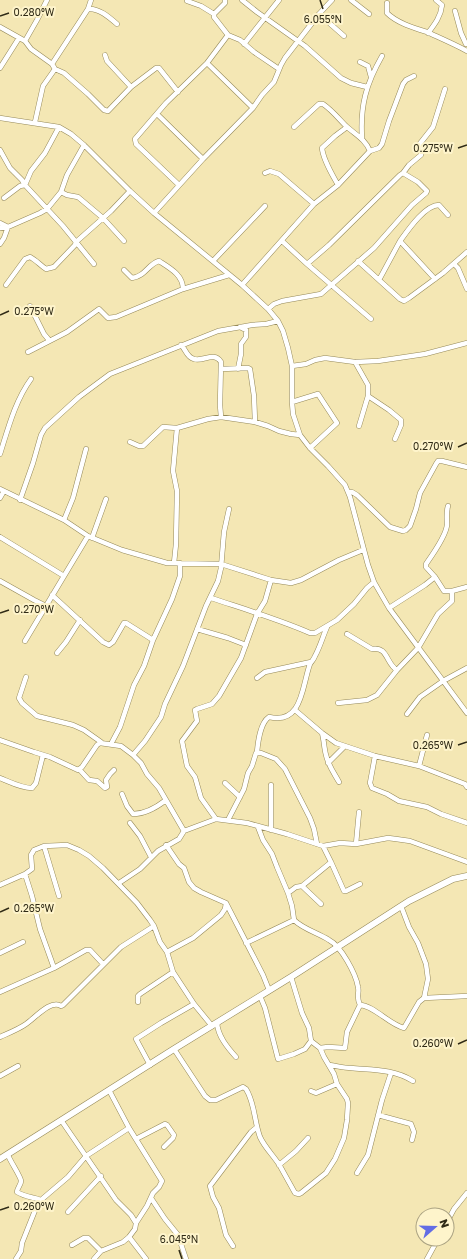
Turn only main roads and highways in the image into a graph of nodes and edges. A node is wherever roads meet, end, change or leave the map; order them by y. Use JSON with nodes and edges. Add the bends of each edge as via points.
{"nodes":[{"id":1,"x":467,"y":876,"type":"edge"},
{"id":2,"x":0,"y":1159,"type":"edge"}],
"edges":[{"from":1,"to":2,"type":"highway","via":[[453,879],[409,901]]}]}
